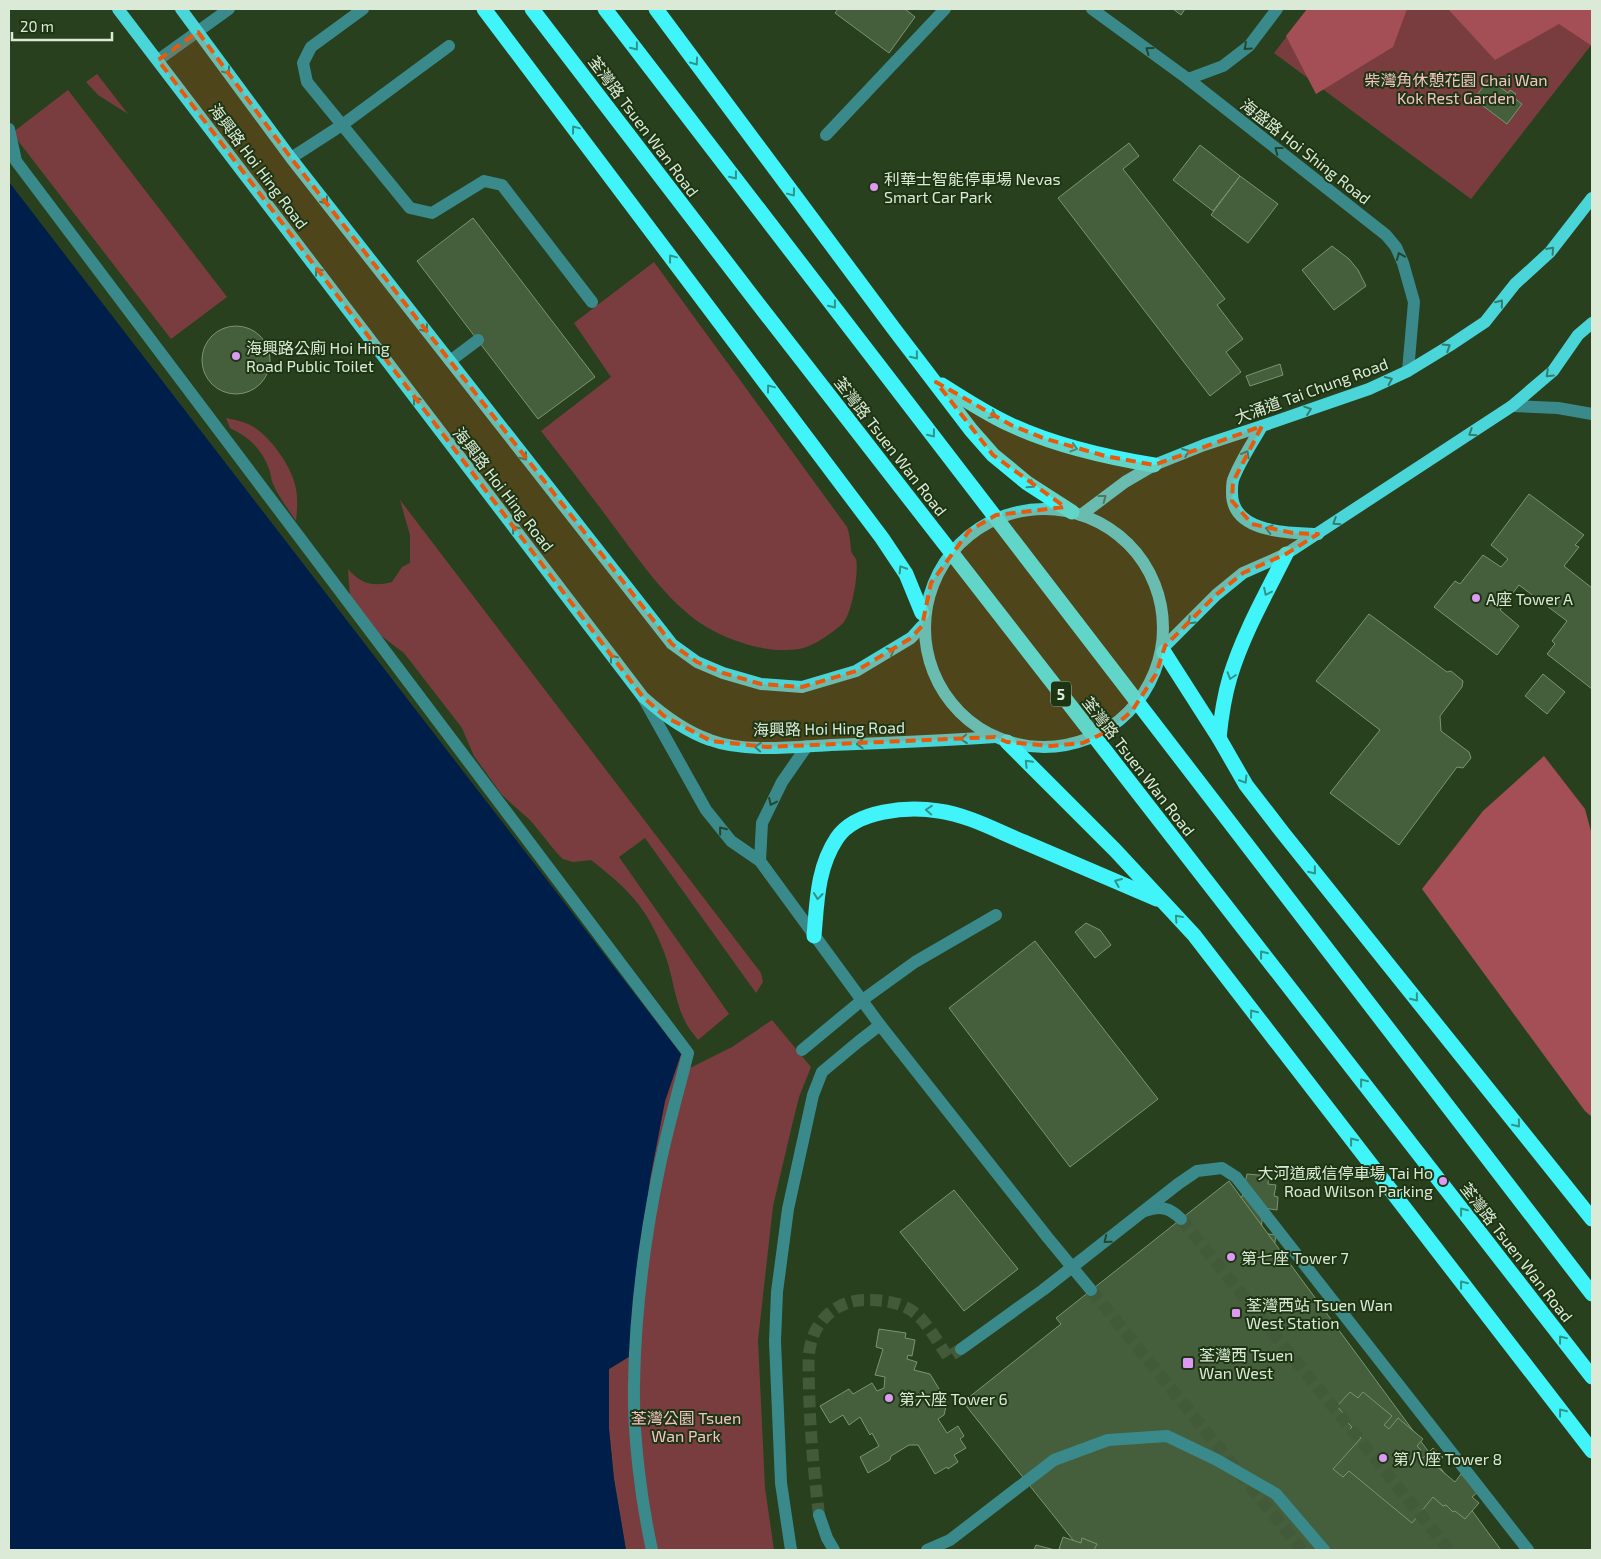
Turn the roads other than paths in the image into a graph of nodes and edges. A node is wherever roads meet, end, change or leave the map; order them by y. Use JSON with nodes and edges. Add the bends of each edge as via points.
{"nodes":[{"id":1,"x":118,"y":9,"type":"edge"},
{"id":2,"x":181,"y":9,"type":"edge"},
{"id":3,"x":229,"y":9,"type":"edge"},
{"id":4,"x":363,"y":9,"type":"edge"},
{"id":5,"x":484,"y":9,"type":"edge"},
{"id":6,"x":532,"y":9,"type":"edge"},
{"id":7,"x":605,"y":9,"type":"edge"},
{"id":8,"x":656,"y":9,"type":"edge"},
{"id":9,"x":945,"y":9,"type":"edge"},
{"id":10,"x":1092,"y":9,"type":"edge"},
{"id":11,"x":1277,"y":9,"type":"edge"},
{"id":12,"x":198,"y":32,"type":"junction"},
{"id":13,"x":449,"y":46,"type":"dead end"},
{"id":14,"x":158,"y":60,"type":"junction"},
{"id":15,"x":1188,"y":79,"type":"junction"},
{"id":16,"x":342,"y":125,"type":"junction"},
{"id":17,"x":9,"y":129,"type":"edge"},
{"id":18,"x":826,"y":135,"type":"dead end"},
{"id":19,"x":291,"y":158,"type":"junction"},
{"id":20,"x":1592,"y":198,"type":"edge"},
{"id":21,"x":592,"y":302,"type":"dead end"},
{"id":22,"x":1592,"y":323,"type":"edge"},
{"id":23,"x":478,"y":340,"type":"dead end"},
{"id":24,"x":450,"y":361,"type":"junction"},
{"id":25,"x":1408,"y":371,"type":"junction"},
{"id":26,"x":936,"y":382,"type":"junction"},
{"id":27,"x":1512,"y":406,"type":"junction"},
{"id":28,"x":1592,"y":414,"type":"edge"},
{"id":29,"x":1262,"y":426,"type":"junction"},
{"id":30,"x":1154,"y":464,"type":"junction"},
{"id":31,"x":1076,"y":514,"type":"junction"},
{"id":32,"x":1318,"y":534,"type":"junction"},
{"id":33,"x":1286,"y":554,"type":"junction"},
{"id":34,"x":922,"y":619,"type":"junction"},
{"id":35,"x":1165,"y":649,"type":"junction"},
{"id":36,"x":643,"y":697,"type":"junction"},
{"id":37,"x":1219,"y":738,"type":"junction"},
{"id":38,"x":1001,"y":740,"type":"junction"},
{"id":39,"x":807,"y":746,"type":"junction"},
{"id":40,"x":760,"y":861,"type":"junction"},
{"id":41,"x":1163,"y":902,"type":"junction"},
{"id":42,"x":996,"y":914,"type":"dead end"},
{"id":43,"x":814,"y":936,"type":"junction"},
{"id":44,"x":861,"y":1001,"type":"junction"},
{"id":45,"x":880,"y":1025,"type":"junction"},
{"id":46,"x":802,"y":1050,"type":"dead end"},
{"id":47,"x":1142,"y":1212,"type":"junction"},
{"id":48,"x":1181,"y":1219,"type":"tunnel mouth"},
{"id":49,"x":1592,"y":1219,"type":"edge"},
{"id":50,"x":1073,"y":1268,"type":"junction"},
{"id":51,"x":1091,"y":1290,"type":"tunnel mouth"},
{"id":52,"x":1592,"y":1294,"type":"edge"},
{"id":53,"x":961,"y":1349,"type":"tunnel mouth"},
{"id":54,"x":1592,"y":1378,"type":"edge"},
{"id":55,"x":1592,"y":1451,"type":"edge"},
{"id":56,"x":819,"y":1515,"type":"tunnel mouth"},
{"id":57,"x":652,"y":1550,"type":"edge"},
{"id":58,"x":791,"y":1550,"type":"edge"},
{"id":59,"x":834,"y":1550,"type":"edge"},
{"id":60,"x":927,"y":1550,"type":"edge"},
{"id":61,"x":1324,"y":1550,"type":"edge"},
{"id":62,"x":1528,"y":1550,"type":"edge"}],
"edges":[{"from":1,"to":14,"type":"main road","name":"海興路 Hoi Hing Road"},
{"from":2,"to":12,"type":"main road","name":"海興路 Hoi Hing Road"},
{"from":3,"to":12,"type":"street"},
{"from":4,"to":16,"type":"street","via":[[311,47],[303,62],[307,82]]},
{"from":34,"to":5,"type":"highway","one_way":true,"via":[[906,574],[882,538]]},
{"from":54,"to":6,"type":"highway","name":"荃灣路 Tsuen Wan Road","number":"5","one_way":true},
{"from":7,"to":52,"type":"highway","name":"荃灣路 Tsuen Wan Road","one_way":true},
{"from":8,"to":26,"type":"highway","one_way":true},
{"from":9,"to":18,"type":"street"},
{"from":15,"to":10,"type":"street","name":"海盛路 Hoi Shing Road","one_way":true},
{"from":11,"to":15,"type":"street","one_way":true,"via":[[1249,46],[1223,66]]},
{"from":12,"to":14,"type":"street"},
{"from":12,"to":19,"type":"main road","name":"海興路 Hoi Hing Road","one_way":true},
{"from":13,"to":16,"type":"street"},
{"from":36,"to":14,"type":"main road","name":"海興路 Hoi Hing Road","one_way":true},
{"from":25,"to":15,"type":"street","name":"海盛路 Hoi Shing Road","one_way":true,"via":[[1414,302],[1396,247],[1386,235]]},
{"from":16,"to":19,"type":"street"},
{"from":16,"to":21,"type":"street","via":[[410,208],[432,214],[484,181],[502,185]]},
{"from":17,"to":57,"type":"street","via":[[16,161],[688,1052],[658,1173],[645,1245],[636,1326],[637,1451]]},
{"from":19,"to":24,"type":"main road","name":"海興路 Hoi Hing Road","one_way":true},
{"from":25,"to":20,"type":"main road","name":"大涌道 Tai Chung Road","one_way":true,"via":[[1485,322],[1515,284],[1550,252]]},
{"from":22,"to":27,"type":"main road","one_way":true,"via":[[1578,335],[1553,371]]},
{"from":23,"to":24,"type":"street"},
{"from":24,"to":34,"type":"main road","name":"海興路 Hoi Hing Road","one_way":true,"via":[[672,644],[696,662],[761,684],[802,687],[856,671],[911,638]]},
{"from":29,"to":25,"type":"main road","name":"大涌道 Tai Chung Road","one_way":true,"via":[[1369,389]]},
{"from":26,"to":30,"type":"highway","one_way":true,"via":[[1011,425],[1043,438],[1105,456]]},
{"from":26,"to":31,"type":"highway","one_way":true,"via":[[993,455],[1027,483]]},
{"from":27,"to":28,"type":"street","via":[[1558,408]]},
{"from":27,"to":32,"type":"main road","one_way":true},
{"from":30,"to":29,"type":"main road","name":"大涌道 Tai Chung Road","one_way":true},
{"from":32,"to":29,"type":"main road","one_way":true,"via":[[1293,534],[1252,524],[1239,513],[1232,501],[1233,482]]},
{"from":31,"to":30,"type":"main road","name":"大涌道 Tai Chung Road","one_way":true},
{"from":31,"to":34,"type":"main road","via":[[1042,509],[1020,510],[996,515],[969,530],[931,583]]},
{"from":31,"to":35,"type":"main road","via":[[1107,532],[1143,566],[1155,588],[1162,614]]},
{"from":32,"to":33,"type":"main road"},
{"from":33,"to":35,"type":"main road","one_way":true,"via":[[1243,573],[1216,595]]},
{"from":33,"to":37,"type":"highway","one_way":true,"via":[[1230,677],[1222,707]]},
{"from":34,"to":38,"type":"main road","via":[[926,646],[951,698],[979,728]]},
{"from":35,"to":37,"type":"highway"},
{"from":35,"to":38,"type":"main road","name":"海興路 Hoi Hing Road","via":[[1146,692],[1132,711],[1110,730],[1083,743],[1051,746]]},
{"from":39,"to":36,"type":"main road","name":"海興路 Hoi Hing Road","one_way":true,"via":[[767,748],[711,741],[664,716]]},
{"from":40,"to":36,"type":"street","one_way":true,"via":[[731,841],[706,810]]},
{"from":37,"to":49,"type":"highway","one_way":true,"via":[[1246,784],[1283,833]]},
{"from":38,"to":39,"type":"main road","name":"海興路 Hoi Hing Road","one_way":true},
{"from":41,"to":38,"type":"highway","one_way":true,"via":[[1110,845]]},
{"from":39,"to":40,"type":"street","one_way":true,"via":[[782,782],[762,823]]},
{"from":40,"to":43,"type":"street"},
{"from":41,"to":43,"type":"highway","one_way":true,"via":[[976,822],[940,811],[908,809],[880,813],[856,822],[838,836],[826,856],[820,875]]},
{"from":55,"to":41,"type":"highway","one_way":true,"via":[[1194,936]]},
{"from":42,"to":44,"type":"street","via":[[915,962]]},
{"from":43,"to":44,"type":"street"},
{"from":44,"to":45,"type":"street"},
{"from":44,"to":46,"type":"street"},
{"from":45,"to":50,"type":"street"},
{"from":45,"to":58,"type":"street","via":[[822,1072],[813,1095],[788,1209],[775,1341],[780,1483]]},
{"from":47,"to":48,"type":"street","via":[[1164,1208],[1173,1210]]},
{"from":47,"to":50,"type":"street","one_way":true},
{"from":47,"to":62,"type":"street","via":[[1197,1172],[1222,1168],[1236,1177]]},
{"from":50,"to":51,"type":"street"},
{"from":50,"to":53,"type":"street"},
{"from":56,"to":59,"type":"street"},
{"from":60,"to":61,"type":"street","via":[[950,1540],[1054,1460],[1108,1440],[1167,1436],[1276,1494]]}]}
